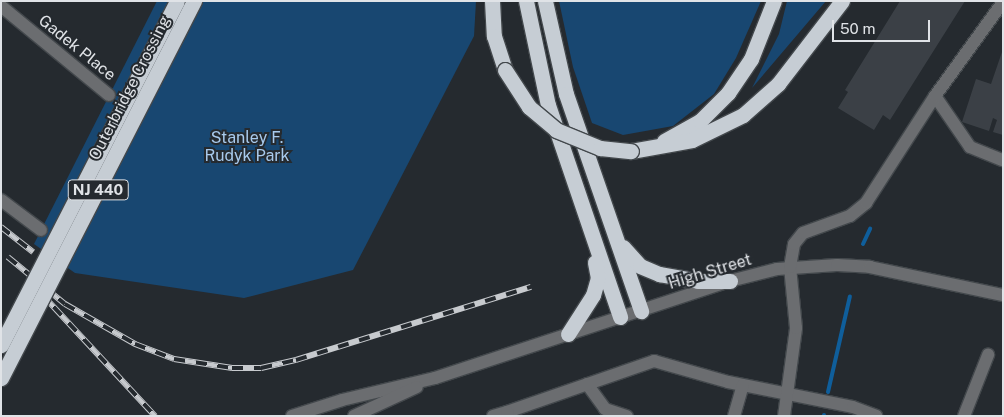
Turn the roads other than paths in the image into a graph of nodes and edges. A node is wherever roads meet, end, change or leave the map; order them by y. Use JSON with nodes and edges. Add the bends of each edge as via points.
{"nodes":[{"id":1,"x":177,"y":1,"type":"edge"},
{"id":2,"x":194,"y":1,"type":"edge"},
{"id":3,"x":492,"y":1,"type":"edge"},
{"id":4,"x":526,"y":1,"type":"edge"},
{"id":5,"x":545,"y":1,"type":"edge"},
{"id":6,"x":774,"y":1,"type":"edge"},
{"id":7,"x":842,"y":1,"type":"edge"},
{"id":8,"x":1,"y":6,"type":"edge"},
{"id":9,"x":1001,"y":7,"type":"edge"},
{"id":10,"x":109,"y":95,"type":"dead end"},
{"id":11,"x":935,"y":96,"type":"junction"},
{"id":12,"x":631,"y":151,"type":"junction"},
{"id":13,"x":1003,"y":160,"type":"edge"},
{"id":14,"x":1,"y":200,"type":"edge"},
{"id":15,"x":41,"y":230,"type":"dead end"},
{"id":16,"x":616,"y":235,"type":"junction"},
{"id":17,"x":594,"y":240,"type":"junction"},
{"id":18,"x":790,"y":267,"type":"junction"},
{"id":19,"x":730,"y":281,"type":"junction"},
{"id":20,"x":1003,"y":295,"type":"edge"},
{"id":21,"x":641,"y":311,"type":"junction"},
{"id":22,"x":620,"y":317,"type":"junction"},
{"id":23,"x":568,"y":334,"type":"junction"},
{"id":24,"x":1,"y":345,"type":"edge"},
{"id":25,"x":988,"y":355,"type":"dead end"},
{"id":26,"x":1,"y":378,"type":"edge"},
{"id":27,"x":435,"y":378,"type":"junction"},
{"id":28,"x":587,"y":384,"type":"junction"},
{"id":29,"x":743,"y":385,"type":"junction"},
{"id":30,"x":787,"y":394,"type":"junction"},
{"id":31,"x":507,"y":414,"type":"edge"},
{"id":32,"x":292,"y":416,"type":"edge"},
{"id":33,"x":354,"y":416,"type":"edge"},
{"id":34,"x":494,"y":416,"type":"edge"},
{"id":35,"x":627,"y":416,"type":"edge"},
{"id":36,"x":734,"y":416,"type":"edge"},
{"id":37,"x":784,"y":416,"type":"edge"},
{"id":38,"x":876,"y":416,"type":"edge"},
{"id":39,"x":964,"y":416,"type":"edge"}],
"edges":[{"from":1,"to":24,"type":"highway","name":"Outerbridge Crossing","number":"NJ 440","bridge":true},
{"from":2,"to":26,"type":"highway","name":"Outerbridge Crossing","number":"NJ 440","bridge":true},
{"from":3,"to":12,"type":"highway","bridge":true,"via":[[494,36],[505,70],[529,107],[556,130],[600,148]]},
{"from":4,"to":17,"type":"highway","via":[[548,105]]},
{"from":5,"to":16,"type":"highway","via":[[564,85]]},
{"from":6,"to":12,"type":"highway","via":[[751,59],[719,104],[678,134]]},
{"from":7,"to":12,"type":"highway","via":[[778,84],[743,115],[702,137]]},
{"from":8,"to":10,"type":"street","name":"Gadek Place"},
{"from":9,"to":11,"type":"street"},
{"from":11,"to":13,"type":"street","via":[[970,147]]},
{"from":11,"to":18,"type":"street","via":[[866,203],[850,216],[810,230],[798,238],[791,252]]},
{"from":14,"to":15,"type":"street"},
{"from":16,"to":19,"type":"highway","via":[[632,260],[650,271],[682,279]]},
{"from":16,"to":21,"type":"highway"},
{"from":17,"to":22,"type":"highway"},
{"from":17,"to":23,"type":"highway","via":[[598,278],[593,295]]},
{"from":18,"to":19,"type":"street","name":"High Street"},
{"from":18,"to":20,"type":"street","name":"High Street","via":[[837,265],[878,268]]},
{"from":18,"to":30,"type":"street","via":[[796,328]]},
{"from":19,"to":21,"type":"street","name":"High Street"},
{"from":21,"to":22,"type":"street","name":"High Street"},
{"from":22,"to":23,"type":"street","name":"High Street"},
{"from":23,"to":27,"type":"street","name":"High Street"},
{"from":25,"to":39,"type":"street"},
{"from":27,"to":32,"type":"street","name":"High Street","via":[[342,400]]},
{"from":27,"to":33,"type":"street","name":"High Street"},
{"from":28,"to":29,"type":"street","via":[[654,361]]},
{"from":28,"to":31,"type":"street"},
{"from":28,"to":35,"type":"street","via":[[604,408]]},
{"from":29,"to":30,"type":"street"},
{"from":29,"to":36,"type":"street"},
{"from":30,"to":37,"type":"street"},
{"from":30,"to":38,"type":"street"},
{"from":31,"to":34,"type":"street"}]}
